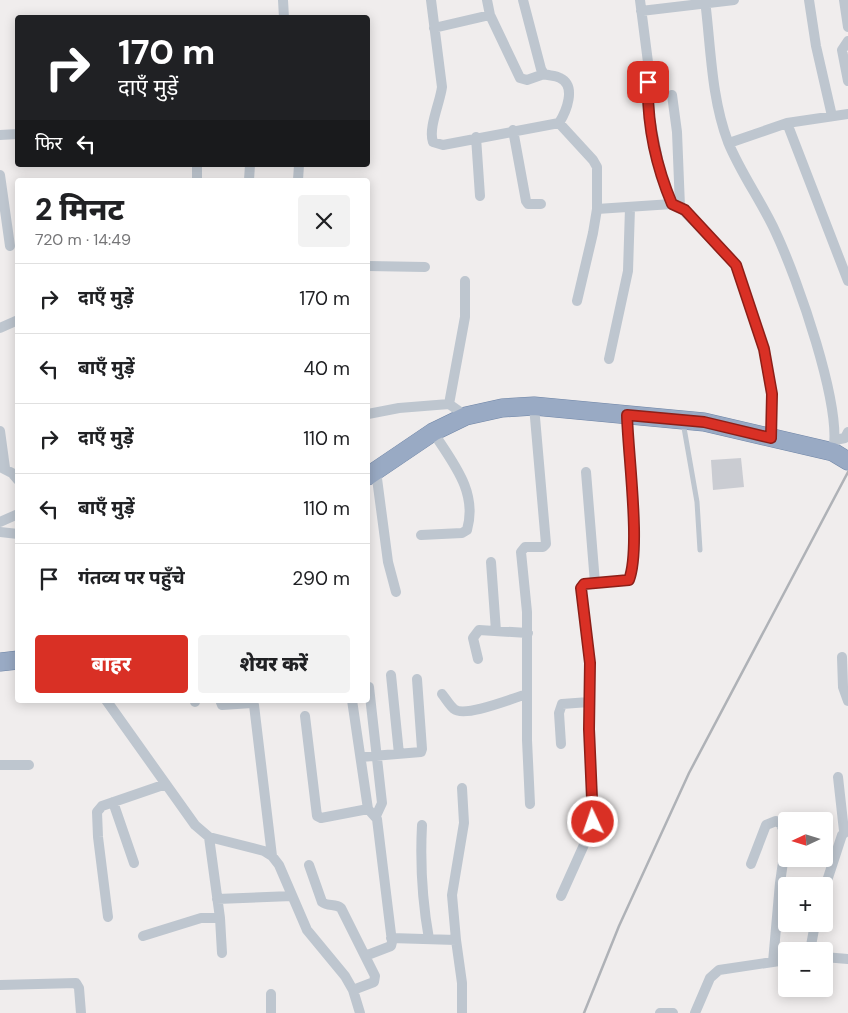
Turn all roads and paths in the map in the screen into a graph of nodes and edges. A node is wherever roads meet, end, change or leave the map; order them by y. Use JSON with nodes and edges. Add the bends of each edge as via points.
{"nodes":[{"id":1,"x":284,"y":0,"type":"edge"},
{"id":2,"x":431,"y":0,"type":"edge"},
{"id":3,"x":487,"y":0,"type":"edge"},
{"id":4,"x":523,"y":0,"type":"edge"},
{"id":5,"x":640,"y":0,"type":"edge"},
{"id":6,"x":734,"y":0,"type":"edge"},
{"id":7,"x":809,"y":0,"type":"edge"},
{"id":8,"x":844,"y":0,"type":"edge"},
{"id":9,"x":706,"y":2,"type":"edge"},
{"id":10,"x":641,"y":11,"type":"junction"},
{"id":11,"x":490,"y":14,"type":"junction"},
{"id":12,"x":284,"y":15,"type":"edge"},
{"id":13,"x":848,"y":27,"type":"edge"},
{"id":14,"x":434,"y":28,"type":"junction"},
{"id":15,"x":848,"y":41,"type":"edge"},
{"id":16,"x":544,"y":74,"type":"junction"},
{"id":17,"x":848,"y":81,"type":"edge"},
{"id":18,"x":672,"y":95,"type":"dead end"},
{"id":19,"x":848,"y":114,"type":"edge"},
{"id":20,"x":832,"y":116,"type":"junction"},
{"id":21,"x":559,"y":123,"type":"junction"},
{"id":22,"x":787,"y":123,"type":"junction"},
{"id":23,"x":513,"y":130,"type":"junction"},
{"id":24,"x":15,"y":134,"type":"edge"},
{"id":25,"x":0,"y":135,"type":"edge"},
{"id":26,"x":476,"y":137,"type":"junction"},
{"id":27,"x":729,"y":143,"type":"junction"},
{"id":28,"x":0,"y":175,"type":"edge"},
{"id":29,"x":480,"y":196,"type":"dead end"},
{"id":30,"x":541,"y":204,"type":"dead end"},
{"id":31,"x":676,"y":205,"type":"junction"},
{"id":32,"x":630,"y":208,"type":"junction"},
{"id":33,"x":597,"y":209,"type":"junction"},
{"id":34,"x":10,"y":246,"type":"dead end"},
{"id":35,"x":370,"y":266,"type":"edge"},
{"id":36,"x":425,"y":268,"type":"dead end"},
{"id":37,"x":848,"y":281,"type":"edge"},
{"id":38,"x":465,"y":282,"type":"dead end"},
{"id":39,"x":577,"y":301,"type":"dead end"},
{"id":40,"x":15,"y":321,"type":"edge"},
{"id":41,"x":0,"y":328,"type":"edge"},
{"id":42,"x":609,"y":359,"type":"dead end"},
{"id":43,"x":449,"y":404,"type":"junction"},
{"id":44,"x":534,"y":406,"type":"junction"},
{"id":45,"x":370,"y":414,"type":"edge"},
{"id":46,"x":627,"y":415,"type":"junction"},
{"id":47,"x":466,"y":416,"type":"junction"},
{"id":48,"x":682,"y":420,"type":"junction"},
{"id":49,"x":0,"y":431,"type":"edge"},
{"id":50,"x":434,"y":432,"type":"junction"},
{"id":51,"x":848,"y":432,"type":"edge"},
{"id":52,"x":771,"y":438,"type":"junction"},
{"id":53,"x":834,"y":446,"type":"junction"},
{"id":54,"x":848,"y":461,"type":"edge"},
{"id":55,"x":2,"y":467,"type":"edge"},
{"id":56,"x":586,"y":472,"type":"dead end"},
{"id":57,"x":372,"y":474,"type":"edge"},
{"id":58,"x":15,"y":478,"type":"edge"},
{"id":59,"x":15,"y":515,"type":"edge"},
{"id":60,"x":0,"y":522,"type":"edge"},
{"id":61,"x":0,"y":532,"type":"edge"},
{"id":62,"x":15,"y":534,"type":"edge"},
{"id":63,"x":421,"y":535,"type":"dead end"},
{"id":64,"x":700,"y":550,"type":"dead end"},
{"id":65,"x":491,"y":562,"type":"dead end"},
{"id":66,"x":595,"y":582,"type":"junction"},
{"id":67,"x":396,"y":592,"type":"dead end"},
{"id":68,"x":496,"y":631,"type":"junction"},
{"id":69,"x":528,"y":633,"type":"junction"},
{"id":70,"x":842,"y":657,"type":"dead end"},
{"id":71,"x":478,"y":659,"type":"dead end"},
{"id":72,"x":15,"y":660,"type":"edge"},
{"id":73,"x":0,"y":662,"type":"edge"},
{"id":74,"x":391,"y":675,"type":"dead end"},
{"id":75,"x":417,"y":679,"type":"dead end"},
{"id":76,"x":442,"y":694,"type":"dead end"},
{"id":77,"x":527,"y":694,"type":"junction"},
{"id":78,"x":370,"y":697,"type":"edge"},
{"id":79,"x":848,"y":701,"type":"edge"},
{"id":80,"x":589,"y":702,"type":"junction"},
{"id":81,"x":108,"y":703,"type":"edge"},
{"id":82,"x":221,"y":703,"type":"edge"},
{"id":83,"x":252,"y":703,"type":"edge"},
{"id":84,"x":252,"y":703,"type":"edge"},
{"id":85,"x":352,"y":703,"type":"edge"},
{"id":86,"x":305,"y":716,"type":"dead end"},
{"id":87,"x":561,"y":744,"type":"dead end"},
{"id":88,"x":399,"y":754,"type":"junction"},
{"id":89,"x":376,"y":756,"type":"junction"},
{"id":90,"x":361,"y":757,"type":"junction"},
{"id":91,"x":0,"y":765,"type":"edge"},
{"id":92,"x":29,"y":765,"type":"dead end"},
{"id":93,"x":838,"y":777,"type":"dead end"},
{"id":94,"x":166,"y":784,"type":"junction"},
{"id":95,"x":462,"y":788,"type":"dead end"},
{"id":96,"x":113,"y":802,"type":"junction"},
{"id":97,"x":530,"y":804,"type":"dead end"},
{"id":98,"x":372,"y":812,"type":"junction"},
{"id":99,"x":778,"y":822,"type":"edge"},
{"id":100,"x":422,"y":825,"type":"dead end"},
{"id":101,"x":846,"y":830,"type":"edge"},
{"id":102,"x":209,"y":838,"type":"junction"},
{"id":103,"x":272,"y":856,"type":"junction"},
{"id":104,"x":134,"y":863,"type":"dead end"},
{"id":105,"x":751,"y":864,"type":"dead end"},
{"id":106,"x":308,"y":865,"type":"dead end"},
{"id":107,"x":782,"y":868,"type":"edge"},
{"id":108,"x":829,"y":877,"type":"edge"},
{"id":109,"x":292,"y":896,"type":"junction"},
{"id":110,"x":561,"y":896,"type":"dead end"},
{"id":111,"x":216,"y":899,"type":"junction"},
{"id":112,"x":108,"y":917,"type":"dead end"},
{"id":113,"x":220,"y":918,"type":"junction"},
{"id":114,"x":143,"y":936,"type":"dead end"},
{"id":115,"x":391,"y":938,"type":"junction"},
{"id":116,"x":429,"y":939,"type":"junction"},
{"id":117,"x":456,"y":940,"type":"junction"},
{"id":118,"x":222,"y":953,"type":"dead end"},
{"id":119,"x":366,"y":956,"type":"junction"},
{"id":120,"x":833,"y":958,"type":"edge"},
{"id":121,"x":848,"y":959,"type":"edge"},
{"id":122,"x":778,"y":961,"type":"edge"},
{"id":123,"x":773,"y":962,"type":"junction"},
{"id":124,"x":0,"y":985,"type":"edge"},
{"id":125,"x":353,"y":990,"type":"junction"},
{"id":126,"x":271,"y":994,"type":"dead end"},
{"id":127,"x":81,"y":1013,"type":"edge"},
{"id":128,"x":271,"y":1013,"type":"edge"},
{"id":129,"x":360,"y":1013,"type":"edge"},
{"id":130,"x":462,"y":1013,"type":"edge"},
{"id":131,"x":660,"y":1013,"type":"edge"},
{"id":132,"x":673,"y":1013,"type":"edge"},
{"id":133,"x":695,"y":1013,"type":"edge"}],
"edges":[{"from":1,"to":12,"type":"street"},
{"from":2,"to":14,"type":"street"},
{"from":3,"to":11,"type":"street"},
{"from":4,"to":16,"type":"street"},
{"from":5,"to":10,"type":"street"},
{"from":6,"to":9,"type":"street"},
{"from":7,"to":20,"type":"street"},
{"from":8,"to":13,"type":"street"},
{"from":9,"to":10,"type":"street"},
{"from":9,"to":27,"type":"street","via":[[714,87]]},
{"from":10,"to":31,"type":"street","via":[[649,70],[649,113],[660,175]]},
{"from":11,"to":14,"type":"street"},
{"from":11,"to":16,"type":"street","via":[[520,78],[527,80]]},
{"from":14,"to":26,"type":"street","via":[[442,87],[431,129],[433,142],[442,145]]},
{"from":15,"to":17,"type":"street","via":[[842,50]]},
{"from":16,"to":21,"type":"street","via":[[558,77],[567,86],[566,110]]},
{"from":18,"to":31,"type":"street","via":[[677,132]]},
{"from":19,"to":20,"type":"street"},
{"from":20,"to":22,"type":"street"},
{"from":21,"to":23,"type":"street"},
{"from":21,"to":33,"type":"street","via":[[597,167]]},
{"from":22,"to":27,"type":"street"},
{"from":22,"to":37,"type":"street"},
{"from":23,"to":26,"type":"street"},
{"from":23,"to":30,"type":"street","via":[[526,201],[528,204]]},
{"from":24,"to":25,"type":"street"},
{"from":26,"to":29,"type":"street"},
{"from":27,"to":53,"type":"street","via":[[777,235],[796,286],[824,371]]},
{"from":28,"to":34,"type":"street"},
{"from":31,"to":32,"type":"street"},
{"from":31,"to":52,"type":"street","via":[[736,265],[764,349],[772,394]]},
{"from":32,"to":33,"type":"street"},
{"from":32,"to":42,"type":"street","via":[[628,271]]},
{"from":33,"to":39,"type":"street"},
{"from":35,"to":36,"type":"street"},
{"from":38,"to":43,"type":"street","via":[[465,317]]},
{"from":40,"to":41,"type":"street"},
{"from":43,"to":45,"type":"street"},
{"from":43,"to":47,"type":"street"},
{"from":44,"to":46,"type":"highway"},
{"from":44,"to":47,"type":"highway","via":[[502,408]]},
{"from":44,"to":69,"type":"street","via":[[546,544],[543,547],[525,547],[521,552]]},
{"from":46,"to":48,"type":"highway"},
{"from":46,"to":66,"type":"street","via":[[632,570],[629,580]]},
{"from":47,"to":50,"type":"highway"},
{"from":48,"to":52,"type":"highway"},
{"from":48,"to":64,"type":"lane","via":[[697,502]]},
{"from":49,"to":55,"type":"street"},
{"from":50,"to":57,"type":"highway"},
{"from":50,"to":63,"type":"street","via":[[466,483],[469,523],[468,530],[462,533]]},
{"from":51,"to":53,"type":"street"},
{"from":52,"to":53,"type":"highway"},
{"from":53,"to":54,"type":"highway"},
{"from":55,"to":58,"type":"street"},
{"from":56,"to":66,"type":"street"},
{"from":57,"to":67,"type":"street"},
{"from":59,"to":60,"type":"street"},
{"from":61,"to":62,"type":"street"},
{"from":65,"to":68,"type":"street"},
{"from":66,"to":80,"type":"street","via":[[581,588],[590,663]]},
{"from":68,"to":69,"type":"street"},
{"from":68,"to":71,"type":"street","via":[[479,630],[474,634]]},
{"from":69,"to":77,"type":"street"},
{"from":70,"to":79,"type":"street"},
{"from":72,"to":73,"type":"highway"},
{"from":74,"to":88,"type":"street"},
{"from":75,"to":88,"type":"street","via":[[422,748],[417,753]]},
{"from":76,"to":77,"type":"street","via":[[455,710],[466,712]]},
{"from":77,"to":97,"type":"street"},
{"from":78,"to":89,"type":"street"},
{"from":80,"to":87,"type":"street","via":[[562,704],[559,713]]},
{"from":80,"to":110,"type":"street","via":[[594,818]]},
{"from":81,"to":94,"type":"street"},
{"from":82,"to":84,"type":"street"},
{"from":83,"to":103,"type":"street"},
{"from":85,"to":90,"type":"street"},
{"from":86,"to":98,"type":"street","via":[[316,816]]},
{"from":88,"to":89,"type":"street"},
{"from":89,"to":90,"type":"street"},
{"from":89,"to":98,"type":"street","via":[[382,803]]},
{"from":90,"to":98,"type":"street"},
{"from":91,"to":92,"type":"street"},
{"from":93,"to":101,"type":"street"},
{"from":94,"to":96,"type":"street"},
{"from":94,"to":102,"type":"street","via":[[195,825]]},
{"from":95,"to":117,"type":"street","via":[[464,824],[452,895]]},
{"from":96,"to":104,"type":"street"},
{"from":96,"to":112,"type":"street","via":[[97,812]]},
{"from":98,"to":115,"type":"street"},
{"from":99,"to":105,"type":"street","via":[[766,825]]},
{"from":100,"to":116,"type":"street","via":[[420,866]]},
{"from":101,"to":108,"type":"street"},
{"from":102,"to":103,"type":"street","via":[[264,851]]},
{"from":102,"to":111,"type":"street"},
{"from":103,"to":109,"type":"street"},
{"from":106,"to":119,"type":"street","via":[[322,902],[341,908]]},
{"from":107,"to":123,"type":"street"},
{"from":109,"to":111,"type":"street"},
{"from":109,"to":125,"type":"street","via":[[307,930]]},
{"from":111,"to":113,"type":"street"},
{"from":113,"to":114,"type":"street","via":[[201,918]]},
{"from":113,"to":118,"type":"street"},
{"from":115,"to":116,"type":"street"},
{"from":115,"to":119,"type":"street","via":[[392,946]]},
{"from":116,"to":117,"type":"street"},
{"from":117,"to":130,"type":"street"},
{"from":119,"to":125,"type":"street","via":[[376,979]]},
{"from":120,"to":121,"type":"street"},
{"from":122,"to":123,"type":"street"},
{"from":123,"to":133,"type":"street","via":[[719,970],[713,974]]},
{"from":124,"to":127,"type":"street","via":[[76,984]]},
{"from":125,"to":129,"type":"street"},
{"from":126,"to":128,"type":"street"},
{"from":131,"to":132,"type":"street"}]}
